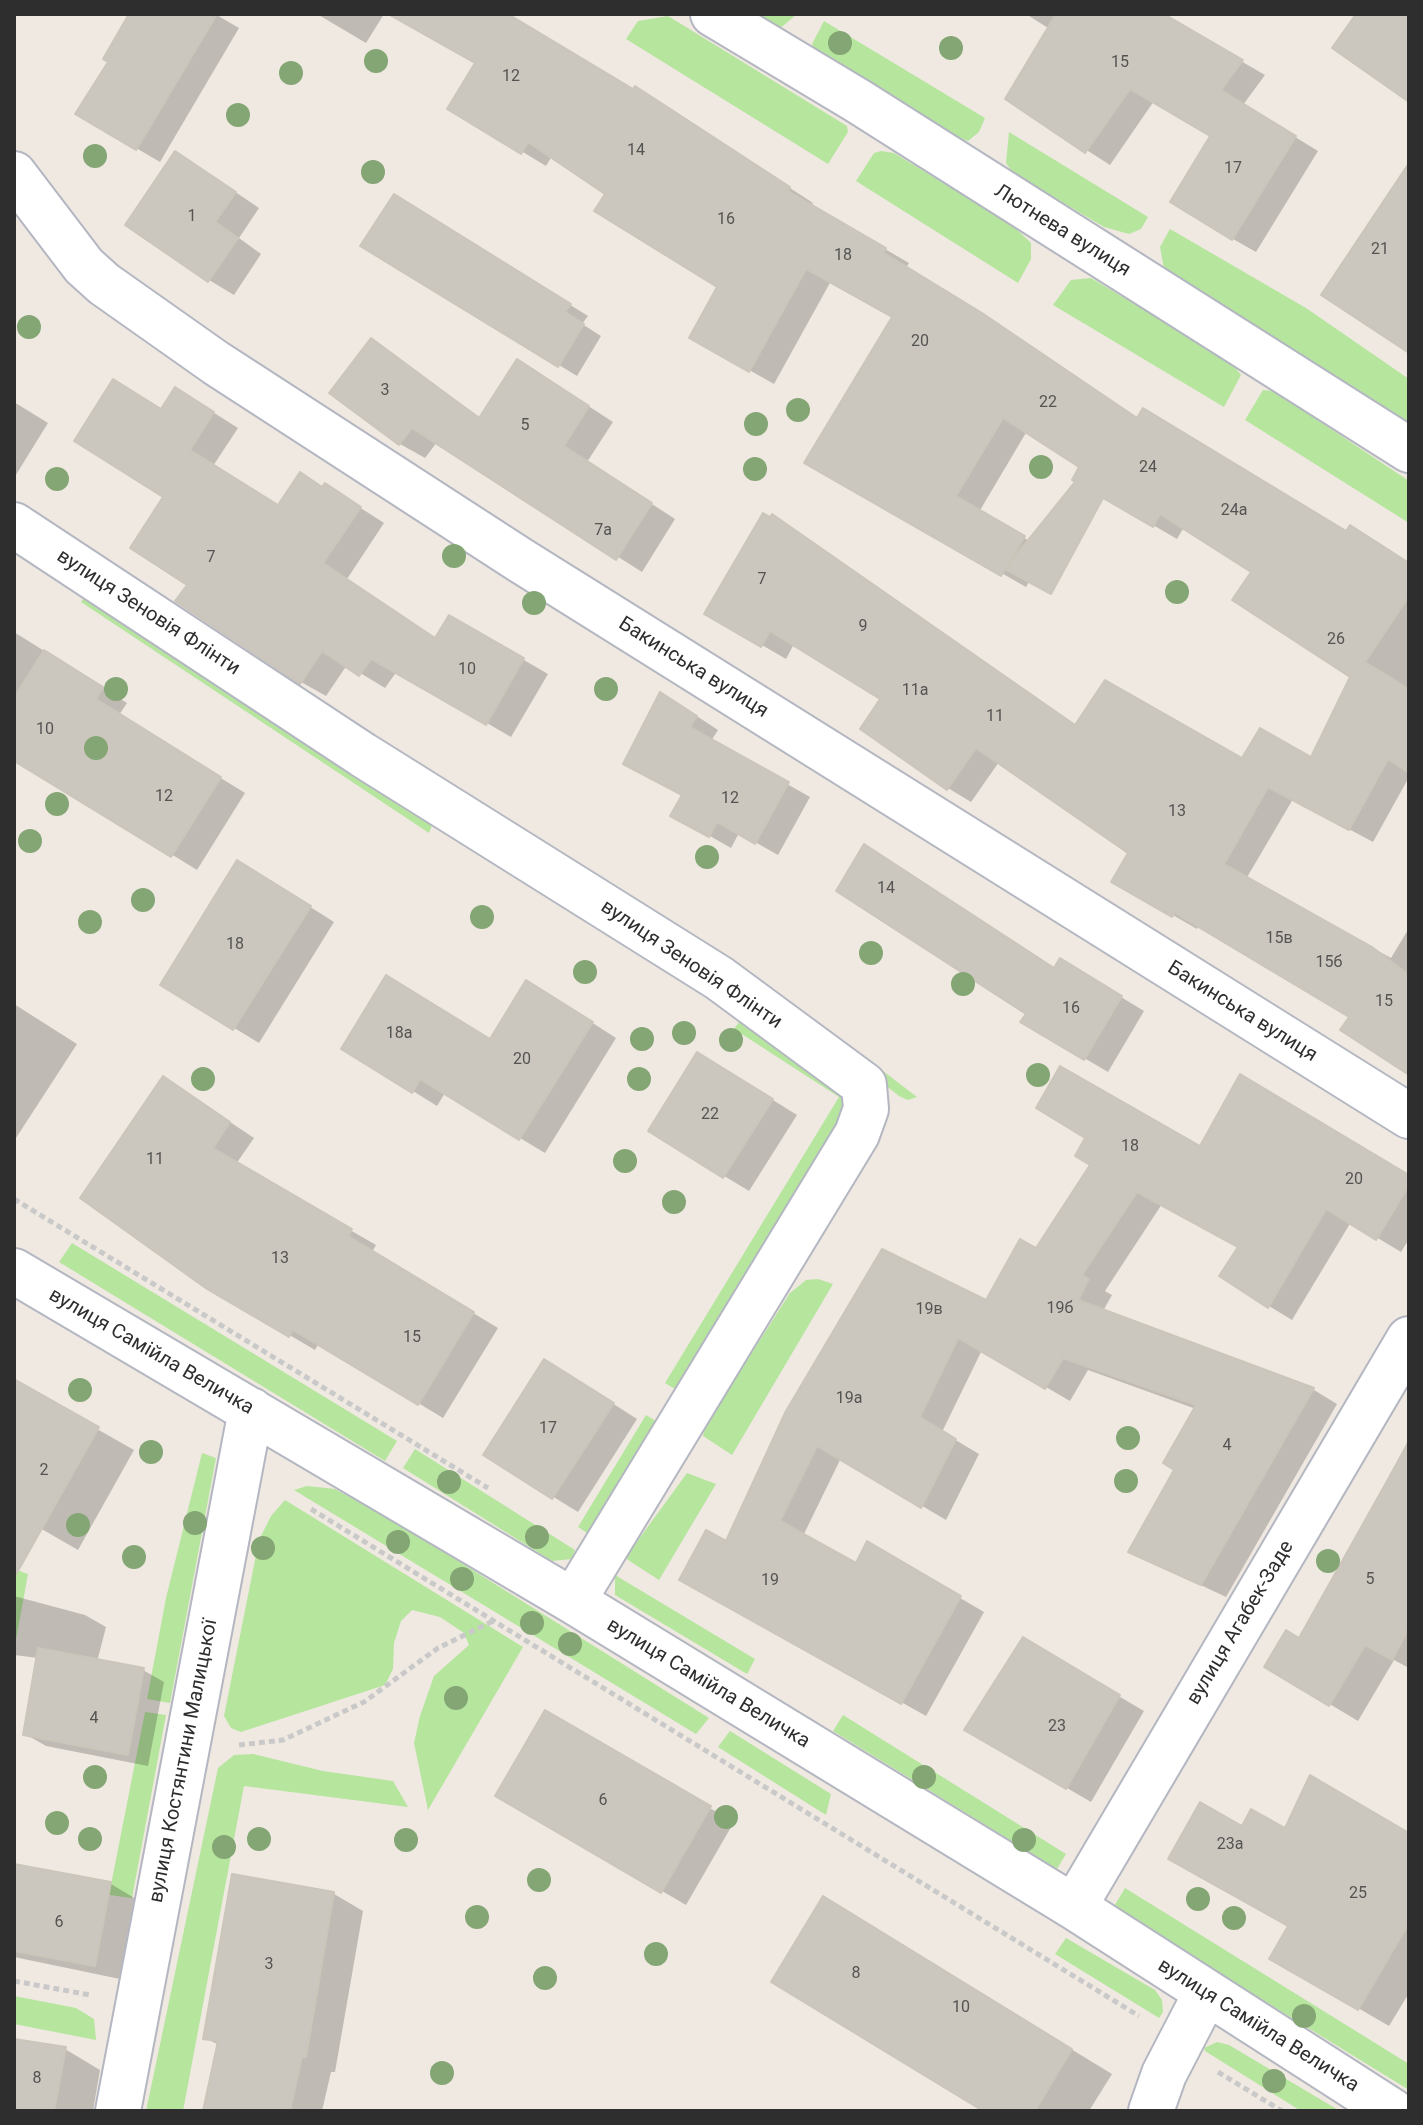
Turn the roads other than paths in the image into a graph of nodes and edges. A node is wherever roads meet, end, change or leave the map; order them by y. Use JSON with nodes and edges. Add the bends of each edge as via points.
{"nodes":[{"id":1,"x":713,"y":14,"type":"edge"},
{"id":2,"x":14,"y":174,"type":"edge"},
{"id":3,"x":1409,"y":450,"type":"edge"},
{"id":4,"x":14,"y":525,"type":"edge"},
{"id":5,"x":1409,"y":1116,"type":"edge"},
{"id":6,"x":14,"y":1271,"type":"edge"},
{"id":7,"x":1409,"y":1339,"type":"edge"},
{"id":8,"x":251,"y":1410,"type":"junction"},
{"id":9,"x":573,"y":1601,"type":"junction"},
{"id":10,"x":1074,"y":1907,"type":"junction"},
{"id":11,"x":1205,"y":1995,"type":"junction"},
{"id":12,"x":118,"y":2111,"type":"edge"},
{"id":13,"x":1151,"y":2111,"type":"edge"},
{"id":14,"x":1392,"y":2111,"type":"edge"}],
"edges":[{"from":1,"to":3,"type":"street","name":"Лютнева вулиця"},
{"from":2,"to":5,"type":"street","name":"Бакинська вулиця","via":[[84,266],[242,380],[507,552]]},
{"from":4,"to":9,"type":"street","name":"вулиця Зеновія Флінти","via":[[363,755],[719,978],[864,1085],[866,1109],[857,1134]]},
{"from":6,"to":8,"type":"street","name":"вулиця Самійла Величка"},
{"from":7,"to":10,"type":"street","name":"вулиця Агабек-Заде"},
{"from":8,"to":9,"type":"street","name":"вулиця Самійла Величка"},
{"from":8,"to":12,"type":"street","name":"вулиця Костянтини Малицької"},
{"from":9,"to":10,"type":"street","name":"вулиця Самійла Величка"},
{"from":10,"to":11,"type":"street","name":"вулиця Самійла Величка"},
{"from":11,"to":13,"type":"street"},
{"from":11,"to":14,"type":"street","name":"вулиця Самійла Величка"}]}
